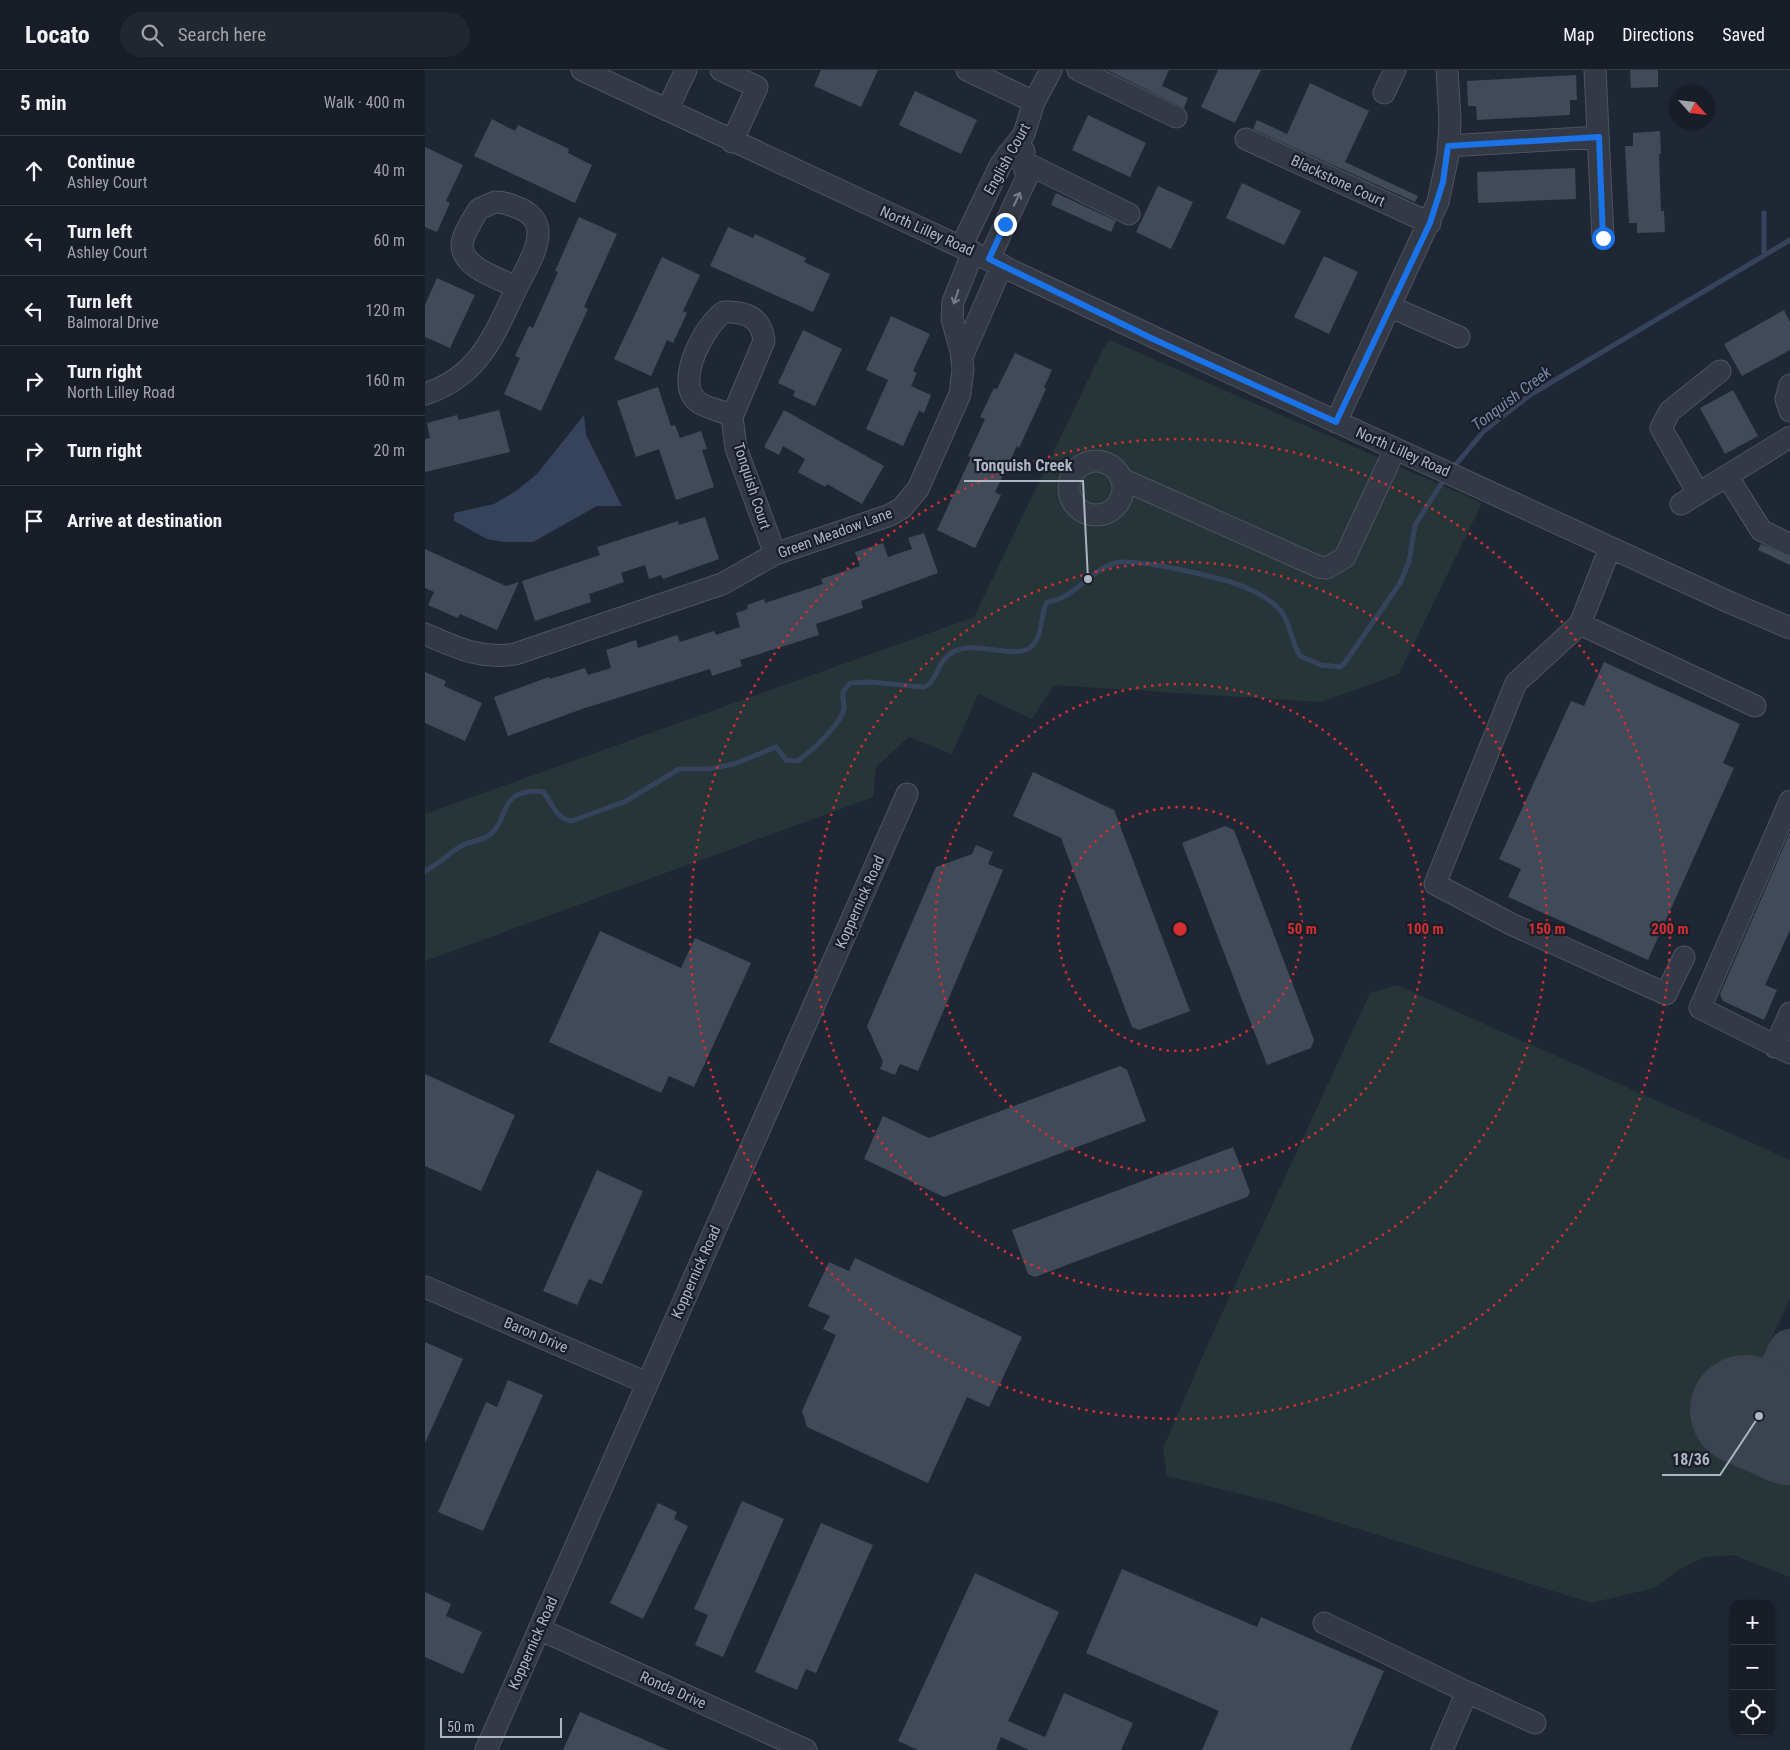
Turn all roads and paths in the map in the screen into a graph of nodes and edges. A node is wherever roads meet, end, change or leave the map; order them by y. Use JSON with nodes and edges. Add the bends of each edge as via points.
{"nodes":[{"id":1,"x":582,"y":70,"type":"edge"},
{"id":2,"x":686,"y":70,"type":"edge"},
{"id":3,"x":721,"y":70,"type":"edge"},
{"id":4,"x":967,"y":70,"type":"edge"},
{"id":5,"x":1051,"y":70,"type":"edge"},
{"id":6,"x":1078,"y":70,"type":"edge"},
{"id":7,"x":1395,"y":70,"type":"edge"},
{"id":8,"x":1447,"y":70,"type":"edge"},
{"id":9,"x":1595,"y":70,"type":"edge"},
{"id":10,"x":1384,"y":93,"type":"dead end"},
{"id":11,"x":1034,"y":102,"type":"junction"},
{"id":12,"x":667,"y":110,"type":"junction"},
{"id":13,"x":1176,"y":117,"type":"dead end"},
{"id":14,"x":1599,"y":137,"type":"junction"},
{"id":15,"x":1246,"y":139,"type":"dead end"},
{"id":16,"x":732,"y":142,"type":"junction"},
{"id":17,"x":1448,"y":146,"type":"junction"},
{"id":18,"x":1016,"y":158,"type":"junction"},
{"id":19,"x":1129,"y":214,"type":"dead end"},
{"id":20,"x":1430,"y":223,"type":"junction"},
{"id":21,"x":1603,"y":238,"type":"dead end"},
{"id":22,"x":981,"y":256,"type":"junction"},
{"id":23,"x":517,"y":287,"type":"dead end"},
{"id":24,"x":1391,"y":307,"type":"junction"},
{"id":25,"x":1459,"y":337,"type":"dead end"},
{"id":26,"x":962,"y":357,"type":"junction"},
{"id":27,"x":1720,"y":371,"type":"dead end"},
{"id":28,"x":1790,"y":385,"type":"edge"},
{"id":29,"x":425,"y":394,"type":"edge"},
{"id":30,"x":1790,"y":411,"type":"edge"},
{"id":31,"x":732,"y":417,"type":"junction"},
{"id":32,"x":1336,"y":422,"type":"junction"},
{"id":33,"x":1790,"y":437,"type":"edge"},
{"id":34,"x":1395,"y":449,"type":"junction"},
{"id":35,"x":1727,"y":476,"type":"junction"},
{"id":36,"x":1122,"y":479,"type":"dead end"},
{"id":37,"x":1790,"y":545,"type":"edge"},
{"id":38,"x":1610,"y":548,"type":"junction"},
{"id":39,"x":775,"y":554,"type":"junction"},
{"id":40,"x":1580,"y":624,"type":"junction"},
{"id":41,"x":1790,"y":628,"type":"edge"},
{"id":42,"x":425,"y":634,"type":"edge"},
{"id":43,"x":1755,"y":706,"type":"dead end"},
{"id":44,"x":907,"y":794,"type":"dead end"},
{"id":45,"x":1790,"y":801,"type":"edge"},
{"id":46,"x":1684,"y":957,"type":"dead end"},
{"id":47,"x":1790,"y":1013,"type":"edge"},
{"id":48,"x":1783,"y":1050,"type":"edge"},
{"id":49,"x":425,"y":1287,"type":"edge"},
{"id":50,"x":647,"y":1383,"type":"junction"},
{"id":51,"x":1323,"y":1623,"type":"dead end"},
{"id":52,"x":539,"y":1629,"type":"junction"},
{"id":53,"x":1467,"y":1692,"type":"junction"},
{"id":54,"x":1535,"y":1724,"type":"dead end"},
{"id":55,"x":486,"y":1750,"type":"edge"},
{"id":56,"x":806,"y":1750,"type":"edge"},
{"id":57,"x":1442,"y":1750,"type":"edge"}],
"edges":[{"from":1,"to":12,"type":"street","name":"North Lilley Road"},
{"from":2,"to":12,"type":"street"},
{"from":3,"to":16,"type":"street","via":[[757,87]]},
{"from":4,"to":11,"type":"street"},
{"from":5,"to":11,"type":"street","name":"English Court"},
{"from":6,"to":13,"type":"street"},
{"from":7,"to":10,"type":"street"},
{"from":8,"to":17,"type":"street"},
{"from":9,"to":14,"type":"street"},
{"from":11,"to":18,"type":"street","name":"English Court"},
{"from":12,"to":16,"type":"street","name":"North Lilley Road"},
{"from":14,"to":17,"type":"street"},
{"from":14,"to":21,"type":"street"},
{"from":15,"to":20,"type":"street","name":"Blackstone Court"},
{"from":16,"to":22,"type":"street","name":"North Lilley Road"},
{"from":17,"to":20,"type":"street","via":[[1443,182]]},
{"from":18,"to":19,"type":"street"},
{"from":18,"to":22,"type":"street","name":"English Court","via":[[1001,164]]},
{"from":22,"to":18,"type":"street","one_way":true,"via":[[1027,177]]},
{"from":20,"to":24,"type":"street"},
{"from":22,"to":26,"type":"street"},
{"from":22,"to":26,"type":"street","name":"Green Meadow Lane","one_way":true,"via":[[953,302],[952,319]]},
{"from":22,"to":32,"type":"street","name":"North Lilley Road"},
{"from":23,"to":29,"type":"street","via":[[484,354],[461,375]]},
{"from":24,"to":25,"type":"street"},
{"from":24,"to":32,"type":"street"},
{"from":26,"to":39,"type":"street","name":"Green Meadow Lane","via":[[960,394],[912,499],[890,515]]},
{"from":27,"to":35,"type":"street","via":[[1670,411],[1661,428],[1689,499]]},
{"from":28,"to":30,"type":"street","via":[[1786,399]]},
{"from":31,"to":31,"type":"street","via":[[764,341],[763,330],[756,320],[747,314],[724,312],[708,328],[687,381],[690,393],[697,401]]},
{"from":31,"to":39,"type":"street","name":"Tonquish Court","via":[[737,448]]},
{"from":32,"to":34,"type":"street","name":"North Lilley Road"},
{"from":33,"to":35,"type":"street"},
{"from":34,"to":36,"type":"street","via":[[1345,557],[1327,568],[1319,568]]},
{"from":34,"to":38,"type":"street","name":"North Lilley Road"},
{"from":35,"to":37,"type":"street","via":[[1761,530]]},
{"from":38,"to":40,"type":"street"},
{"from":38,"to":41,"type":"street","name":"North Lilley Road"},
{"from":39,"to":42,"type":"street","name":"Green Meadow Lane","via":[[722,584],[515,654],[483,656],[465,652]]},
{"from":40,"to":43,"type":"street"},
{"from":40,"to":46,"type":"street","via":[[1516,684],[1435,884],[1511,924],[1666,994]]},
{"from":44,"to":50,"type":"street","name":"Koppernick Road"},
{"from":45,"to":48,"type":"street","via":[[1700,1008]]},
{"from":47,"to":48,"type":"street"},
{"from":49,"to":50,"type":"street","name":"Baron Drive"},
{"from":50,"to":52,"type":"street","name":"Koppernick Road"},
{"from":51,"to":53,"type":"street"},
{"from":52,"to":55,"type":"street","name":"Koppernick Road"},
{"from":52,"to":56,"type":"street","name":"Ronda Drive"},
{"from":53,"to":54,"type":"street"},
{"from":53,"to":57,"type":"street"}]}
